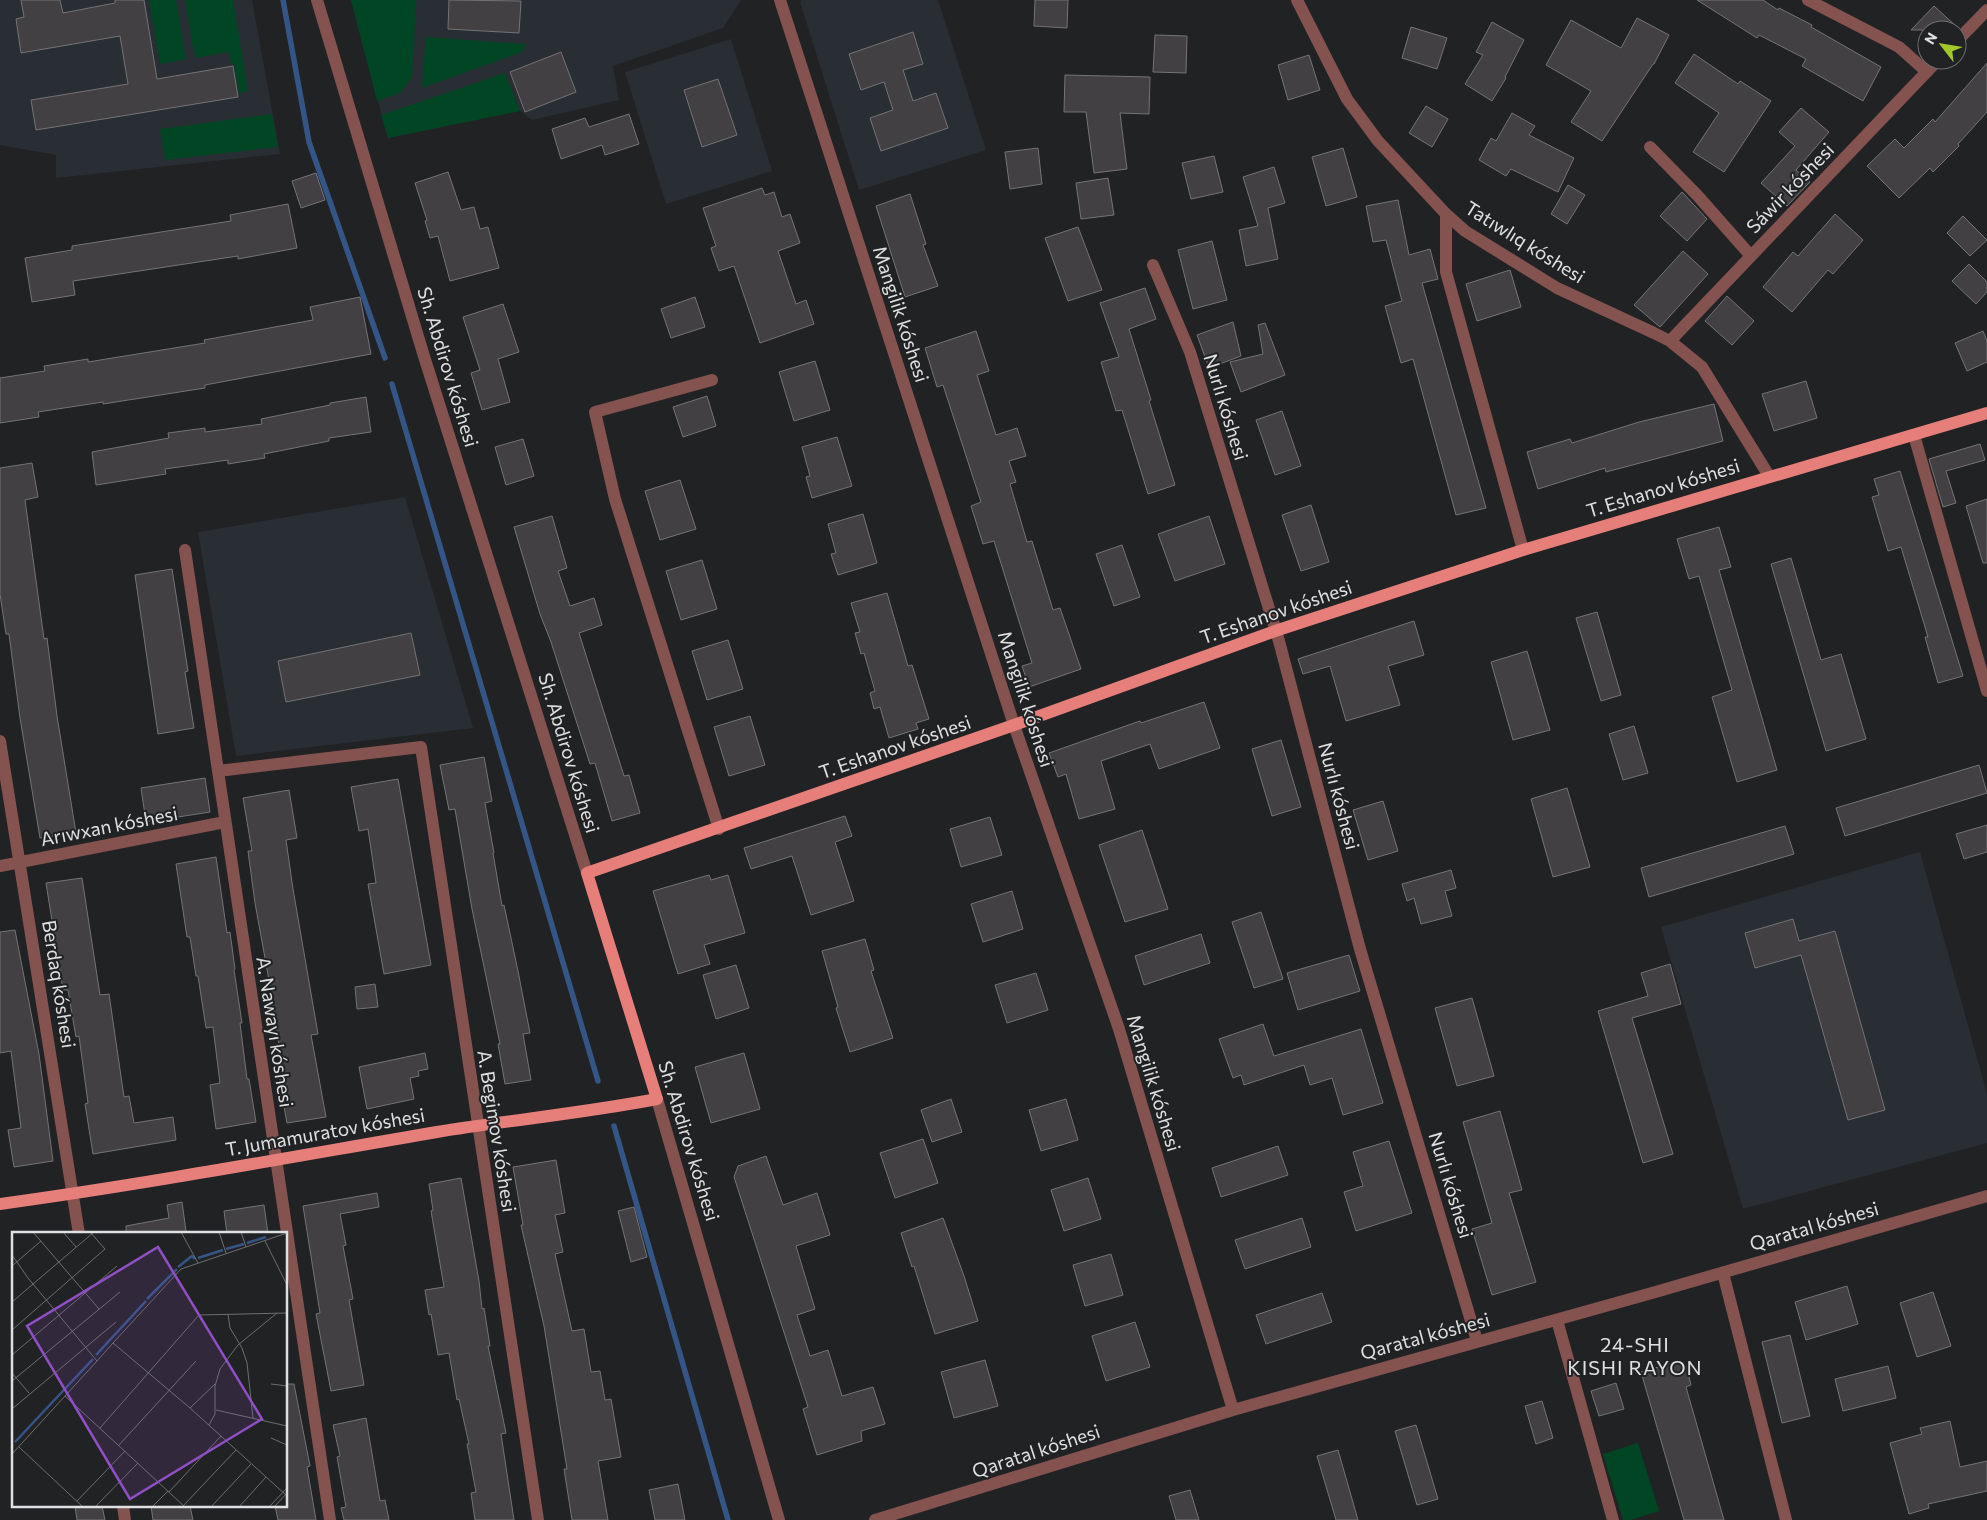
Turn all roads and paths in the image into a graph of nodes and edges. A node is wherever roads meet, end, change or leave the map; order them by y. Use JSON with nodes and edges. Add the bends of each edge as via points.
{"nodes":[{"id":1,"x":316,"y":0,"type":"edge"},
{"id":2,"x":780,"y":0,"type":"edge"},
{"id":3,"x":1297,"y":0,"type":"edge"},
{"id":4,"x":1808,"y":0,"type":"edge"},
{"id":5,"x":1987,"y":10,"type":"edge"},
{"id":6,"x":1967,"y":31,"type":"edge"},
{"id":7,"x":1927,"y":72,"type":"joint"},
{"id":8,"x":1650,"y":147,"type":"dead end"},
{"id":9,"x":1446,"y":214,"type":"junction"},
{"id":10,"x":1751,"y":256,"type":"junction"},
{"id":11,"x":1153,"y":265,"type":"dead end"},
{"id":12,"x":1670,"y":341,"type":"junction"},
{"id":13,"x":712,"y":380,"type":"dead end"},
{"id":14,"x":1987,"y":413,"type":"edge"},
{"id":15,"x":1914,"y":435,"type":"junction"},
{"id":16,"x":1769,"y":476,"type":"junction"},
{"id":17,"x":185,"y":550,"type":"dead end"},
{"id":18,"x":1523,"y":550,"type":"junction"},
{"id":19,"x":1275,"y":631,"type":"junction"},
{"id":20,"x":1987,"y":691,"type":"edge"},
{"id":21,"x":1014,"y":725,"type":"junction"},
{"id":22,"x":0,"y":741,"type":"edge"},
{"id":23,"x":218,"y":771,"type":"junction"},
{"id":24,"x":225,"y":822,"type":"junction"},
{"id":25,"x":719,"y":828,"type":"junction"},
{"id":26,"x":21,"y":862,"type":"junction"},
{"id":27,"x":0,"y":866,"type":"edge"},
{"id":28,"x":587,"y":873,"type":"junction"},
{"id":29,"x":657,"y":1099,"type":"junction"},
{"id":30,"x":477,"y":1126,"type":"junction"},
{"id":31,"x":276,"y":1159,"type":"junction"},
{"id":32,"x":73,"y":1194,"type":"junction"},
{"id":33,"x":1987,"y":1196,"type":"edge"},
{"id":34,"x":0,"y":1204,"type":"edge"},
{"id":35,"x":79,"y":1232,"type":"edge"},
{"id":36,"x":287,"y":1232,"type":"edge"},
{"id":37,"x":288,"y":1239,"type":"edge"},
{"id":38,"x":1723,"y":1272,"type":"junction"},
{"id":39,"x":1557,"y":1320,"type":"junction"},
{"id":40,"x":1478,"y":1341,"type":"junction"},
{"id":41,"x":1234,"y":1410,"type":"junction"},
{"id":42,"x":330,"y":1520,"type":"edge"},
{"id":43,"x":538,"y":1520,"type":"edge"},
{"id":44,"x":779,"y":1520,"type":"edge"},
{"id":45,"x":876,"y":1520,"type":"edge"},
{"id":46,"x":1613,"y":1520,"type":"edge"},
{"id":47,"x":1786,"y":1520,"type":"edge"}],
"edges":[{"from":1,"to":28,"type":"street","name":"Sh. Abdirov kóshesi"},
{"from":2,"to":21,"type":"street","name":"Mangilik kóshesi"},
{"from":3,"to":9,"type":"street","name":"Tatıwlıq kóshesi","via":[[1346,99],[1378,141]]},
{"from":4,"to":7,"type":"street","via":[[1899,47]]},
{"from":5,"to":6,"type":"street"},
{"from":7,"to":10,"type":"street","name":"Sáwir kóshesi"},
{"from":8,"to":10,"type":"street"},
{"from":9,"to":12,"type":"street","name":"Tatıwlıq kóshesi","via":[[1465,231],[1558,288]]},
{"from":9,"to":18,"type":"street","via":[[1446,272]]},
{"from":10,"to":12,"type":"street","name":"Sáwir kóshesi"},
{"from":11,"to":19,"type":"street","name":"Nurlı kóshesi","via":[[1190,352]]},
{"from":12,"to":16,"type":"street","name":"Tatıwlıq kóshesi","via":[[1702,366]]},
{"from":13,"to":25,"type":"street","via":[[594,412],[615,499]]},
{"from":14,"to":15,"type":"main road","name":"T. Eshanov kóshesi"},
{"from":15,"to":16,"type":"main road","name":"T. Eshanov kóshesi"},
{"from":15,"to":20,"type":"street"},
{"from":16,"to":18,"type":"main road","name":"T. Eshanov kóshesi"},
{"from":17,"to":23,"type":"street","name":"A. Nawayı kóshesi"},
{"from":18,"to":19,"type":"main road","name":"T. Eshanov kóshesi"},
{"from":19,"to":21,"type":"main road","name":"T. Eshanov kóshesi"},
{"from":19,"to":40,"type":"street","name":"Nurlı kóshesi","via":[[1360,948]]},
{"from":21,"to":25,"type":"main road","name":"T. Eshanov kóshesi"},
{"from":21,"to":41,"type":"street","name":"Mangilik kóshesi","via":[[1119,1029]]},
{"from":22,"to":26,"type":"street","name":"Berdaq kóshesi"},
{"from":23,"to":24,"type":"street","name":"A. Nawayı kóshesi"},
{"from":23,"to":30,"type":"street","name":"A. Begimov kóshesi","via":[[421,747]]},
{"from":24,"to":26,"type":"street","name":"Arıwxan kóshesi"},
{"from":24,"to":31,"type":"street","name":"A. Nawayı kóshesi"},
{"from":25,"to":28,"type":"main road","name":"T. Eshanov kóshesi"},
{"from":26,"to":27,"type":"street","name":"Arıwxan kóshesi"},
{"from":26,"to":32,"type":"street","name":"Berdaq kóshesi"},
{"from":28,"to":29,"type":"main road","name":"Sh. Abdirov kóshesi"},
{"from":29,"to":30,"type":"main road","name":"T. Jumamuratov kóshesi"},
{"from":29,"to":44,"type":"street","name":"Sh. Abdirov kóshesi"},
{"from":30,"to":31,"type":"main road","name":"T. Jumamuratov kóshesi"},
{"from":30,"to":43,"type":"street","name":"A. Begimov kóshesi"},
{"from":31,"to":32,"type":"main road","name":"T. Jumamuratov kóshesi"},
{"from":31,"to":36,"type":"street","name":"A. Nawayı kóshesi"},
{"from":32,"to":34,"type":"main road","name":"T. Jumamuratov kóshesi"},
{"from":32,"to":35,"type":"street","name":"Berdaq kóshesi"},
{"from":33,"to":38,"type":"street","name":"Qaratal kóshesi"},
{"from":37,"to":42,"type":"street","name":"A. Nawayı kóshesi"},
{"from":38,"to":39,"type":"street","name":"Qaratal kóshesi"},
{"from":38,"to":47,"type":"street"},
{"from":39,"to":40,"type":"street","name":"Qaratal kóshesi"},
{"from":39,"to":46,"type":"street"},
{"from":40,"to":41,"type":"street","name":"Qaratal kóshesi"},
{"from":41,"to":45,"type":"street","name":"Qaratal kóshesi"}]}
